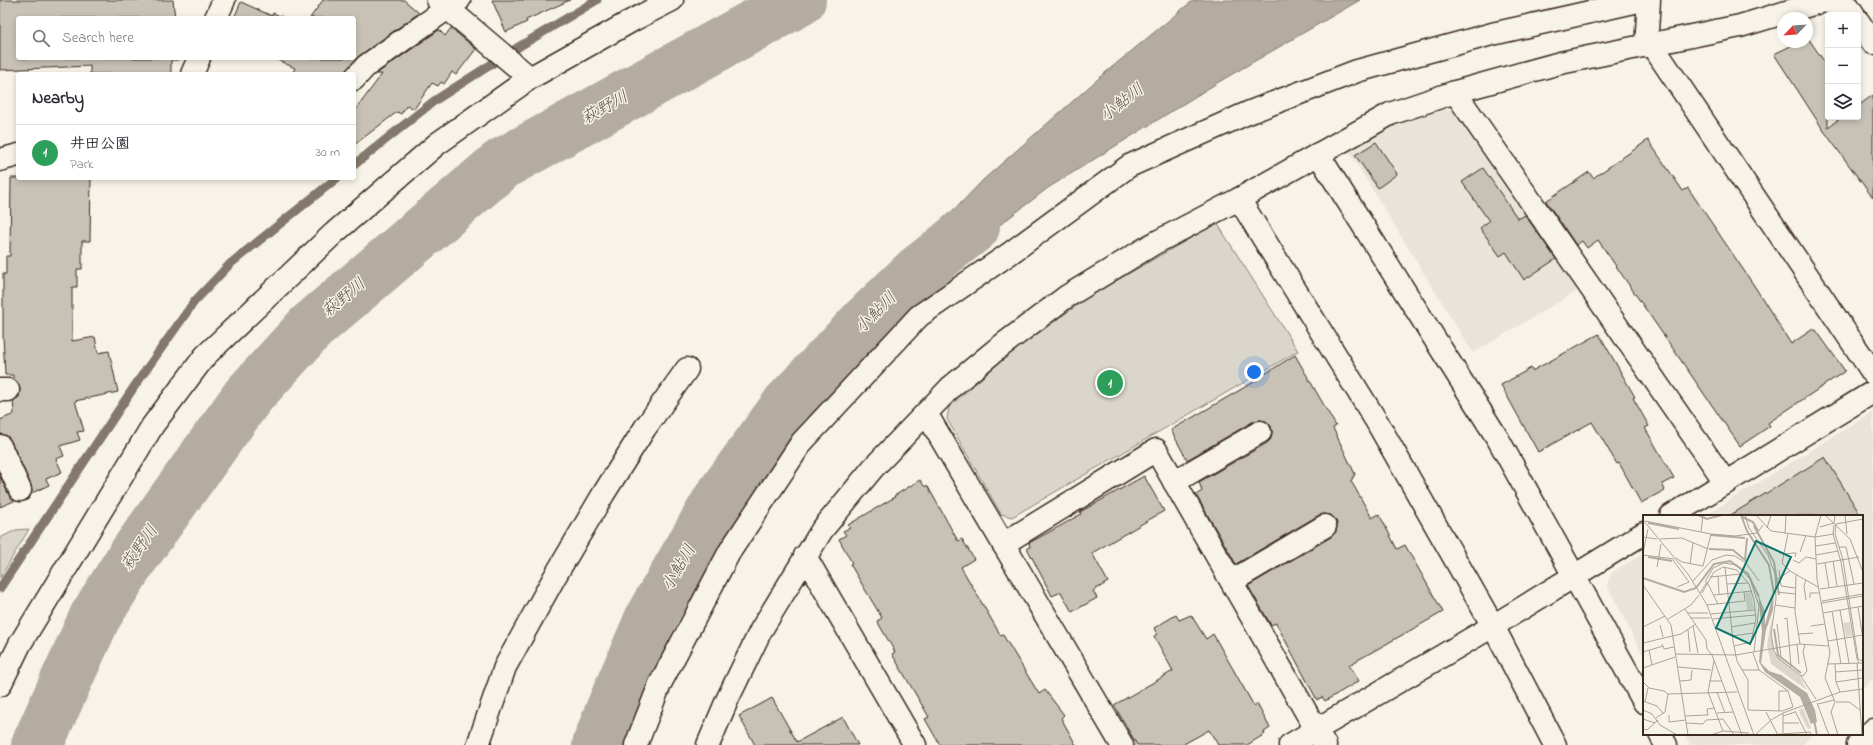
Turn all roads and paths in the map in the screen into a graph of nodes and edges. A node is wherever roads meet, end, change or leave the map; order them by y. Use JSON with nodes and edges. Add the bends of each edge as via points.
{"nodes":[{"id":1,"x":224,"y":0,"type":"edge"},
{"id":2,"x":672,"y":0,"type":"edge"},
{"id":3,"x":1643,"y":0,"type":"edge"},
{"id":4,"x":1649,"y":0,"type":"edge"},
{"id":5,"x":448,"y":2,"type":"edge"},
{"id":6,"x":1852,"y":12,"type":"edge"},
{"id":7,"x":217,"y":16,"type":"edge"},
{"id":8,"x":1861,"y":25,"type":"edge"},
{"id":9,"x":1873,"y":43,"type":"edge"},
{"id":10,"x":1649,"y":46,"type":"junction"},
{"id":11,"x":198,"y":60,"type":"edge"},
{"id":12,"x":193,"y":72,"type":"edge"},
{"id":13,"x":356,"y":77,"type":"edge"},
{"id":14,"x":530,"y":78,"type":"junction"},
{"id":15,"x":1455,"y":92,"type":"junction"},
{"id":16,"x":1318,"y":154,"type":"junction"},
{"id":17,"x":1239,"y":199,"type":"junction"},
{"id":18,"x":687,"y":369,"type":"dead end"},
{"id":19,"x":1873,"y":373,"type":"edge"},
{"id":20,"x":1873,"y":392,"type":"edge"},
{"id":21,"x":926,"y":413,"type":"junction"},
{"id":22,"x":1260,"y":432,"type":"dead end"},
{"id":23,"x":0,"y":446,"type":"edge"},
{"id":24,"x":1174,"y":482,"type":"junction"},
{"id":25,"x":1726,"y":482,"type":"junction"},
{"id":26,"x":20,"y":490,"type":"dead end"},
{"id":27,"x":1673,"y":515,"type":"edge"},
{"id":28,"x":1325,"y":526,"type":"dead end"},
{"id":29,"x":1643,"y":534,"type":"edge"},
{"id":30,"x":1003,"y":544,"type":"junction"},
{"id":31,"x":806,"y":556,"type":"junction"},
{"id":32,"x":1575,"y":575,"type":"junction"},
{"id":33,"x":1232,"y":581,"type":"junction"},
{"id":34,"x":1493,"y":626,"type":"junction"},
{"id":35,"x":0,"y":685,"type":"edge"},
{"id":36,"x":1643,"y":700,"type":"edge"},
{"id":37,"x":1873,"y":730,"type":"edge"},
{"id":38,"x":1661,"y":735,"type":"edge"},
{"id":39,"x":1320,"y":738,"type":"edge"},
{"id":40,"x":710,"y":744,"type":"edge"},
{"id":41,"x":478,"y":745,"type":"edge"},
{"id":42,"x":636,"y":745,"type":"edge"},
{"id":43,"x":915,"y":745,"type":"edge"},
{"id":44,"x":1122,"y":745,"type":"edge"},
{"id":45,"x":1290,"y":745,"type":"edge"},
{"id":46,"x":1555,"y":745,"type":"edge"},
{"id":47,"x":1666,"y":745,"type":"edge"},
{"id":48,"x":1858,"y":745,"type":"edge"}],
"edges":[{"from":1,"to":7,"type":"main road"},
{"from":2,"to":14,"type":"main road"},
{"from":3,"to":42,"type":"main road","via":[[1492,34],[1357,71],[1250,112],[1129,166],[919,316],[802,442],[730,551],[660,684]]},
{"from":4,"to":10,"type":"main road"},
{"from":5,"to":13,"type":"main road","via":[[366,66]]},
{"from":5,"to":14,"type":"main road"},
{"from":6,"to":10,"type":"main road","via":[[1849,8],[1823,1],[1740,26]]},
{"from":8,"to":9,"type":"main road"},
{"from":10,"to":15,"type":"main road","via":[[1560,63]]},
{"from":10,"to":19,"type":"main road"},
{"from":11,"to":12,"type":"main road"},
{"from":14,"to":35,"type":"main road","via":[[438,144],[332,234],[205,356],[153,425],[20,644]]},
{"from":15,"to":16,"type":"main road","via":[[1390,114]]},
{"from":15,"to":25,"type":"main road"},
{"from":16,"to":17,"type":"main road"},
{"from":16,"to":32,"type":"main road","via":[[1498,439]]},
{"from":17,"to":21,"type":"main road","via":[[1153,244],[1066,297],[951,387]]},
{"from":17,"to":34,"type":"main road","via":[[1377,422]]},
{"from":18,"to":41,"type":"main road","via":[[645,428],[604,493],[505,666]]},
{"from":20,"to":25,"type":"main road"},
{"from":21,"to":30,"type":"main road"},
{"from":21,"to":31,"type":"main road","via":[[873,468],[822,530]]},
{"from":22,"to":24,"type":"main road"},
{"from":23,"to":26,"type":"main road"},
{"from":24,"to":30,"type":"main road","via":[[1156,450]]},
{"from":24,"to":33,"type":"main road"},
{"from":25,"to":27,"type":"main road"},
{"from":28,"to":33,"type":"main road"},
{"from":29,"to":32,"type":"main road"},
{"from":30,"to":44,"type":"main road"},
{"from":31,"to":40,"type":"main road","via":[[761,630],[728,698]]},
{"from":31,"to":43,"type":"main road"},
{"from":32,"to":34,"type":"main road"},
{"from":32,"to":36,"type":"main road"},
{"from":33,"to":39,"type":"main road"},
{"from":34,"to":39,"type":"main road"},
{"from":34,"to":46,"type":"main road"},
{"from":37,"to":48,"type":"main road"},
{"from":38,"to":47,"type":"main road"},
{"from":39,"to":45,"type":"main road"}]}
